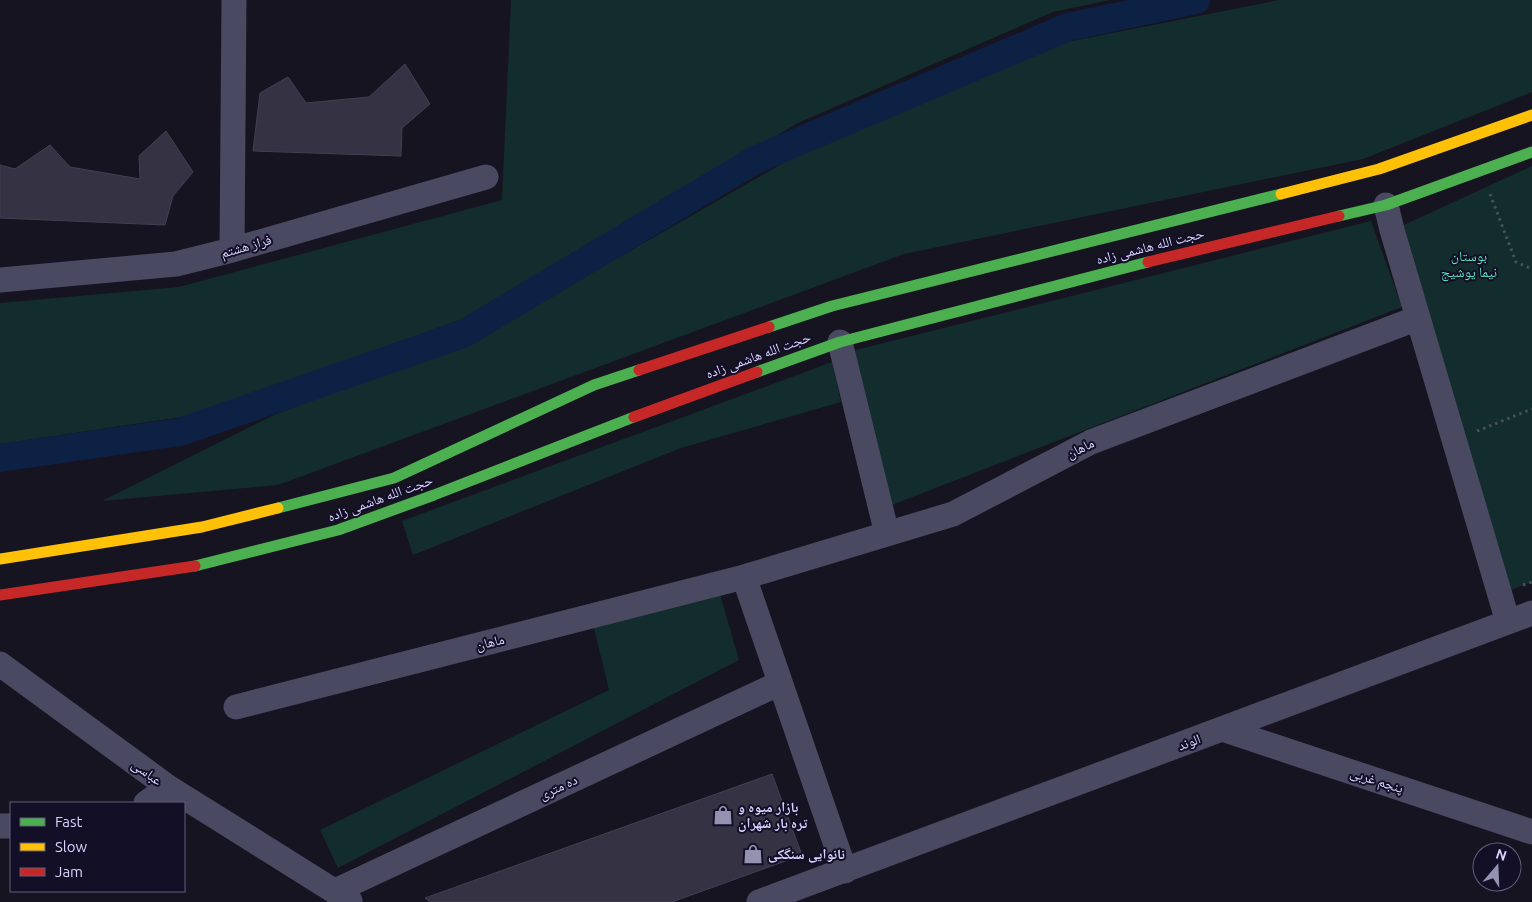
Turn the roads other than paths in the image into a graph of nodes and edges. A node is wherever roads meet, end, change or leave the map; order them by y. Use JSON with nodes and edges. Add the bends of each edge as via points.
{"nodes":[{"id":1,"x":234,"y":0,"type":"edge"},
{"id":2,"x":1532,"y":115,"type":"edge"},
{"id":3,"x":1532,"y":152,"type":"edge"},
{"id":4,"x":486,"y":177,"type":"dead end"},
{"id":5,"x":1386,"y":205,"type":"junction"},
{"id":6,"x":232,"y":250,"type":"junction"},
{"id":7,"x":0,"y":280,"type":"edge"},
{"id":8,"x":1418,"y":318,"type":"junction"},
{"id":9,"x":840,"y":342,"type":"junction"},
{"id":10,"x":888,"y":534,"type":"junction"},
{"id":11,"x":0,"y":559,"type":"edge"},
{"id":12,"x":744,"y":577,"type":"junction"},
{"id":13,"x":0,"y":595,"type":"edge"},
{"id":14,"x":1532,"y":612,"type":"edge"},
{"id":15,"x":1508,"y":622,"type":"junction"},
{"id":16,"x":0,"y":664,"type":"edge"},
{"id":17,"x":780,"y":683,"type":"junction"},
{"id":18,"x":236,"y":707,"type":"dead end"},
{"id":19,"x":1222,"y":729,"type":"junction"},
{"id":20,"x":168,"y":787,"type":"junction"},
{"id":21,"x":147,"y":802,"type":"edge"},
{"id":22,"x":1532,"y":832,"type":"edge"},
{"id":23,"x":845,"y":871,"type":"junction"},
{"id":24,"x":343,"y":897,"type":"edge"},
{"id":25,"x":759,"y":902,"type":"edge"}],
"edges":[{"from":1,"to":6,"type":"street"},
{"from":2,"to":11,"type":"street","via":[[1379,169],[832,306],[594,385],[394,478],[202,528]]},
{"from":3,"to":5,"type":"street","name":"حجت الله هاشمی زاده"},
{"from":4,"to":6,"type":"street","name":"فراز هشتم"},
{"from":5,"to":8,"type":"street"},
{"from":5,"to":9,"type":"street","name":"حجت الله هاشمی زاده","via":[[1110,271]]},
{"from":6,"to":7,"type":"street","name":"فراز هشتم","via":[[176,264]]},
{"from":8,"to":10,"type":"street","name":"ماهان","via":[[1091,442],[952,514]]},
{"from":8,"to":15,"type":"street"},
{"from":9,"to":10,"type":"street"},
{"from":9,"to":13,"type":"street","name":"حجت الله هاشمی زاده","via":[[338,530],[193,566]]},
{"from":10,"to":12,"type":"street","name":"ماهان"},
{"from":12,"to":17,"type":"street"},
{"from":12,"to":18,"type":"street","name":"ماهان"},
{"from":14,"to":15,"type":"street","name":"الوند"},
{"from":15,"to":19,"type":"street","name":"الوند"},
{"from":16,"to":20,"type":"street","name":"عباسی"},
{"from":17,"to":23,"type":"street"},
{"from":17,"to":24,"type":"street","name":"ده متری"},
{"from":19,"to":22,"type":"street","name":"پنجم غربی"},
{"from":19,"to":23,"type":"street","name":"الوند"},
{"from":20,"to":21,"type":"street"},
{"from":20,"to":24,"type":"street","name":"عباسی"},
{"from":23,"to":25,"type":"street","name":"الوند"}]}
